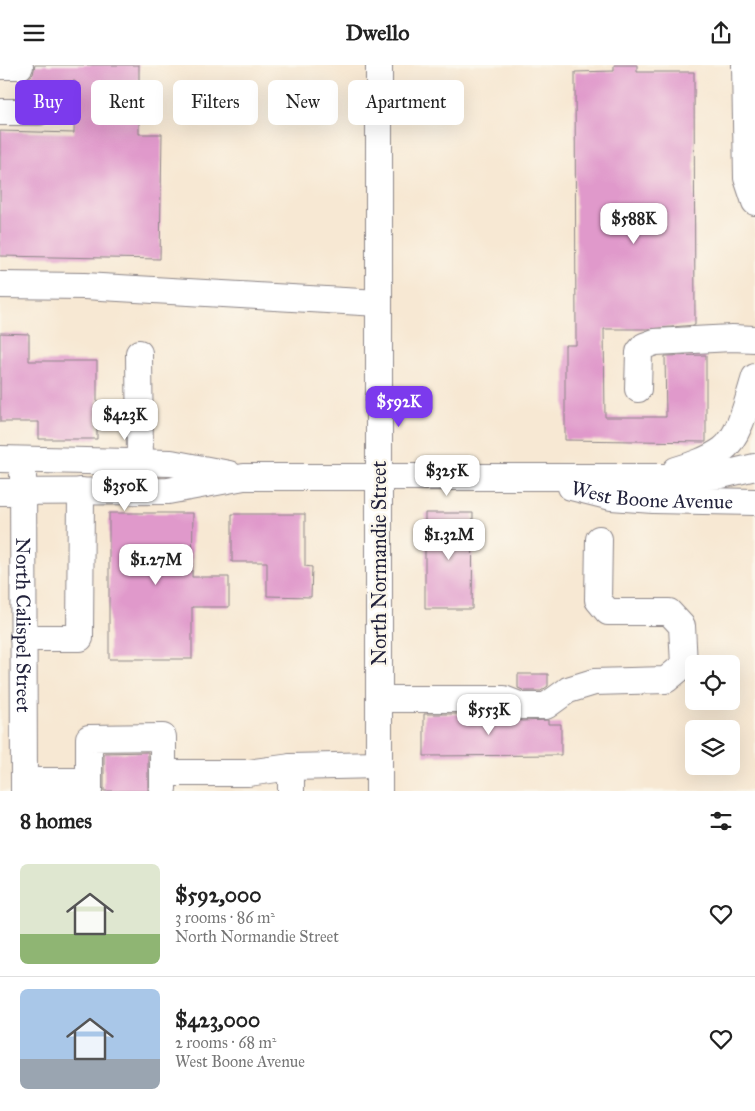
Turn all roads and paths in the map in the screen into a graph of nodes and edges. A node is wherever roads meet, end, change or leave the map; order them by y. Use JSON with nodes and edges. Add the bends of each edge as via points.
{"nodes":[{"id":1,"x":0,"y":65,"type":"edge"},
{"id":2,"x":379,"y":65,"type":"edge"},
{"id":3,"x":745,"y":65,"type":"edge"},
{"id":4,"x":20,"y":66,"type":"edge"},
{"id":5,"x":0,"y":112,"type":"edge"},
{"id":6,"x":15,"y":112,"type":"edge"},
{"id":7,"x":755,"y":202,"type":"edge"},
{"id":8,"x":0,"y":285,"type":"edge"},
{"id":9,"x":379,"y":303,"type":"junction"},
{"id":10,"x":755,"y":339,"type":"edge"},
{"id":11,"x":139,"y":353,"type":"dead end"},
{"id":12,"x":755,"y":377,"type":"edge"},
{"id":13,"x":638,"y":389,"type":"dead end"},
{"id":14,"x":12,"y":459,"type":"edge"},
{"id":15,"x":140,"y":461,"type":"junction"},
{"id":16,"x":755,"y":467,"type":"edge"},
{"id":17,"x":379,"y":476,"type":"junction"},
{"id":18,"x":521,"y":476,"type":"junction"},
{"id":19,"x":244,"y":477,"type":"junction"},
{"id":20,"x":651,"y":477,"type":"junction"},
{"id":21,"x":81,"y":491,"type":"junction"},
{"id":22,"x":12,"y":492,"type":"edge"},
{"id":23,"x":755,"y":502,"type":"edge"},
{"id":24,"x":599,"y":539,"type":"dead end"},
{"id":25,"x":23,"y":637,"type":"junction"},
{"id":26,"x":379,"y":699,"type":"junction"},
{"id":27,"x":379,"y":778,"type":"edge"},
{"id":28,"x":291,"y":779,"type":"edge"},
{"id":29,"x":163,"y":782,"type":"edge"},
{"id":30,"x":228,"y":782,"type":"edge"},
{"id":31,"x":24,"y":786,"type":"edge"},
{"id":32,"x":89,"y":786,"type":"edge"}],
"edges":[{"from":1,"to":4,"type":"street"},
{"from":2,"to":9,"type":"street","name":"North Normandie Street"},
{"from":3,"to":7,"type":"street","via":[[747,178]]},
{"from":5,"to":6,"type":"street"},
{"from":8,"to":9,"type":"street","via":[[84,286]]},
{"from":9,"to":17,"type":"street","name":"North Normandie Street"},
{"from":10,"to":13,"type":"street","via":[[654,342],[644,346],[638,352]]},
{"from":11,"to":15,"type":"street"},
{"from":12,"to":20,"type":"street","via":[[735,435],[723,449],[700,463]]},
{"from":14,"to":15,"type":"street","name":"West Boone Avenue"},
{"from":14,"to":22,"type":"street","name":"North Calispel Street"},
{"from":15,"to":19,"type":"street","name":"West Boone Avenue","via":[[171,463]]},
{"from":16,"to":20,"type":"street","name":"West Boone Avenue","via":[[721,475]]},
{"from":17,"to":18,"type":"street","name":"West Boone Avenue"},
{"from":17,"to":19,"type":"street","name":"West Boone Avenue"},
{"from":17,"to":26,"type":"street","name":"North Normandie Street"},
{"from":18,"to":20,"type":"street","name":"West Boone Avenue"},
{"from":18,"to":23,"type":"street","name":"West Boone Avenue","via":[[611,497]]},
{"from":19,"to":21,"type":"street","name":"West Boone Avenue","via":[[168,491]]},
{"from":21,"to":22,"type":"street","name":"West Boone Avenue"},
{"from":21,"to":25,"type":"street","via":[[80,638]]},
{"from":22,"to":25,"type":"street","name":"North Calispel Street"},
{"from":24,"to":26,"type":"street","via":[[598,600],[608,612],[669,612],[682,626],[684,665],[666,680],[594,682],[568,690],[546,707],[522,707],[504,699]]},
{"from":25,"to":31,"type":"street","name":"North Calispel Street"},
{"from":26,"to":27,"type":"street","name":"North Normandie Street"},
{"from":27,"to":28,"type":"street"},
{"from":28,"to":30,"type":"street","via":[[248,773]]},
{"from":29,"to":30,"type":"street"},
{"from":29,"to":32,"type":"street","via":[[163,737],[89,737]]},
{"from":31,"to":32,"type":"street"}]}
